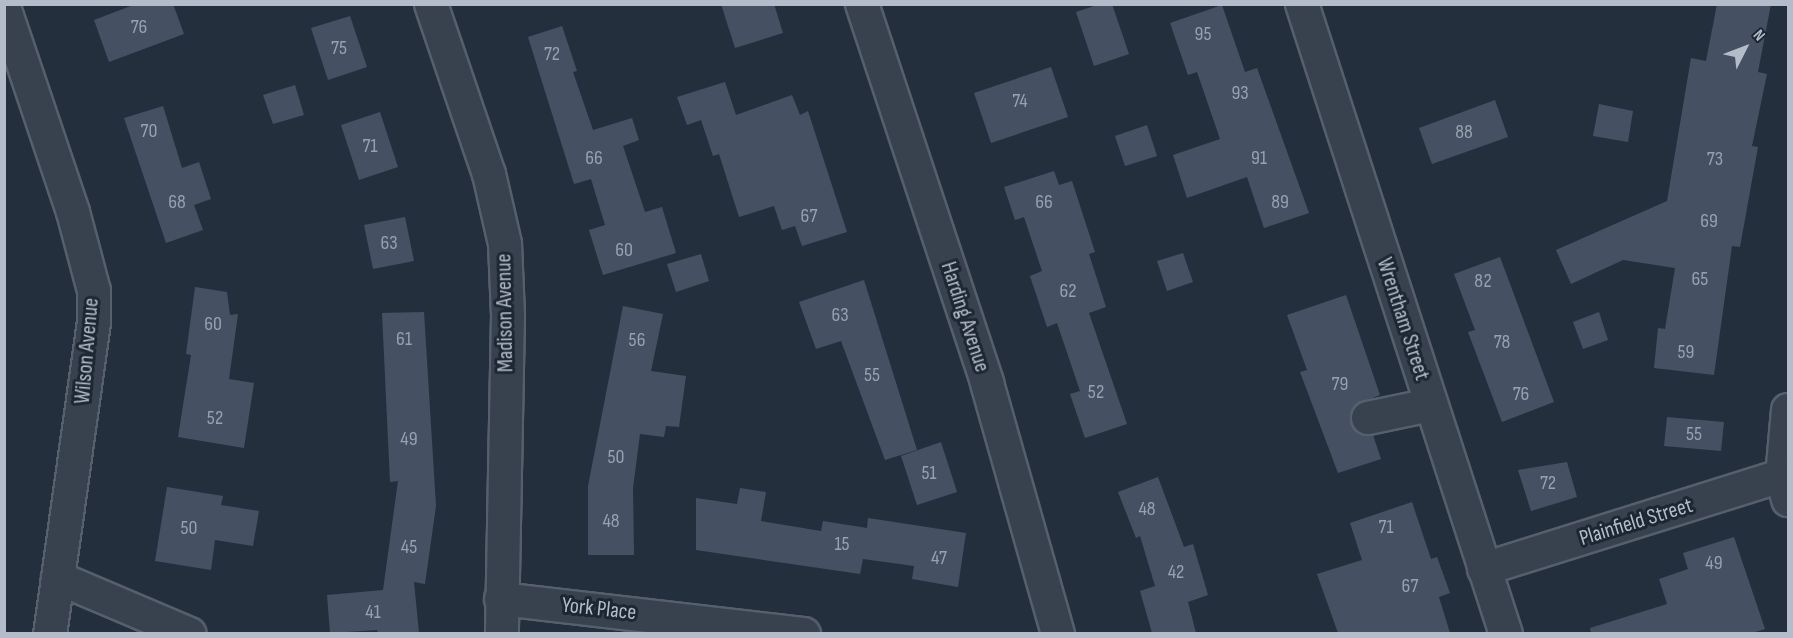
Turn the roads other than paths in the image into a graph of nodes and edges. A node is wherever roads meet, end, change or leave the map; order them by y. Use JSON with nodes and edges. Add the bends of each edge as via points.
{"nodes":[{"id":1,"x":431,"y":4,"type":"edge"},
{"id":2,"x":862,"y":4,"type":"edge"},
{"id":3,"x":1302,"y":4,"type":"edge"},
{"id":4,"x":4,"y":7,"type":"edge"},
{"id":5,"x":1430,"y":405,"type":"junction"},
{"id":6,"x":1788,"y":410,"type":"edge"},
{"id":7,"x":1368,"y":418,"type":"dead end"},
{"id":8,"x":1786,"y":484,"type":"edge"},
{"id":9,"x":1484,"y":569,"type":"junction"},
{"id":10,"x":58,"y":578,"type":"junction"},
{"id":11,"x":501,"y":599,"type":"junction"},
{"id":12,"x":50,"y":633,"type":"edge"},
{"id":13,"x":190,"y":633,"type":"edge"},
{"id":14,"x":502,"y":633,"type":"edge"},
{"id":15,"x":804,"y":633,"type":"edge"},
{"id":16,"x":1058,"y":633,"type":"edge"},
{"id":17,"x":1506,"y":633,"type":"edge"}],
"edges":[{"from":1,"to":11,"type":"street","name":"Madison Avenue","via":[[489,174],[505,244],[508,316]]},
{"from":2,"to":16,"type":"street","name":"Harding Avenue","via":[[987,383]]},
{"from":3,"to":5,"type":"street","name":"Wrentham Street"},
{"from":4,"to":10,"type":"street","name":"Wilson Avenue","via":[[73,212],[94,291],[94,322]]},
{"from":5,"to":7,"type":"street"},
{"from":5,"to":9,"type":"street","name":"Wrentham Street"},
{"from":6,"to":8,"type":"street"},
{"from":8,"to":9,"type":"street","name":"Plainfield Street"},
{"from":9,"to":17,"type":"street","name":"Wrentham Street"},
{"from":10,"to":12,"type":"street","name":"Wilson Avenue"},
{"from":10,"to":13,"type":"street"},
{"from":11,"to":14,"type":"street","name":"Madison Avenue"},
{"from":11,"to":15,"type":"street","name":"York Place"}]}
